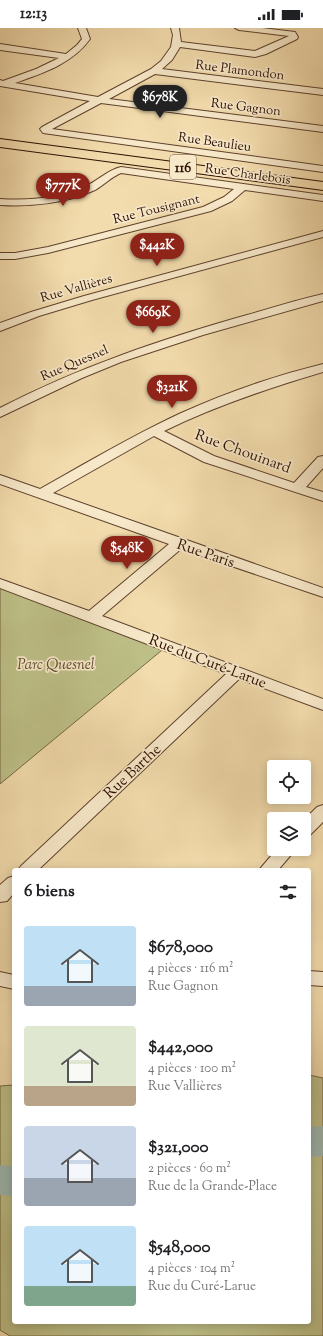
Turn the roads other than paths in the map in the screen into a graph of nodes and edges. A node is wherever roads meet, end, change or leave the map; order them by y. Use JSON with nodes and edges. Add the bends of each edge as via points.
{"nodes":[{"id":1,"x":82,"y":28,"type":"edge"},
{"id":2,"x":174,"y":28,"type":"edge"},
{"id":3,"x":239,"y":28,"type":"edge"},
{"id":4,"x":177,"y":44,"type":"junction"},
{"id":5,"x":0,"y":47,"type":"edge"},
{"id":6,"x":68,"y":57,"type":"junction"},
{"id":7,"x":154,"y":71,"type":"junction"},
{"id":8,"x":323,"y":81,"type":"edge"},
{"id":9,"x":3,"y":83,"type":"edge"},
{"id":10,"x":18,"y":85,"type":"junction"},
{"id":11,"x":306,"y":90,"type":"junction"},
{"id":12,"x":323,"y":92,"type":"edge"},
{"id":13,"x":0,"y":94,"type":"edge"},
{"id":14,"x":98,"y":100,"type":"junction"},
{"id":15,"x":323,"y":129,"type":"edge"},
{"id":16,"x":0,"y":136,"type":"edge"},
{"id":17,"x":0,"y":143,"type":"edge"},
{"id":18,"x":323,"y":169,"type":"edge"},
{"id":19,"x":323,"y":180,"type":"edge"},
{"id":20,"x":323,"y":186,"type":"edge"},
{"id":21,"x":243,"y":187,"type":"junction"},
{"id":22,"x":323,"y":198,"type":"edge"},
{"id":23,"x":0,"y":202,"type":"edge"},
{"id":24,"x":323,"y":234,"type":"edge"},
{"id":25,"x":0,"y":256,"type":"edge"},
{"id":26,"x":323,"y":297,"type":"edge"},
{"id":27,"x":1,"y":326,"type":"edge"},
{"id":28,"x":323,"y":368,"type":"edge"},
{"id":29,"x":0,"y":413,"type":"edge"},
{"id":30,"x":154,"y":432,"type":"junction"},
{"id":31,"x":323,"y":460,"type":"edge"},
{"id":32,"x":0,"y":479,"type":"edge"},
{"id":33,"x":297,"y":488,"type":"junction"},
{"id":34,"x":41,"y":494,"type":"junction"},
{"id":35,"x":323,"y":497,"type":"edge"},
{"id":36,"x":179,"y":543,"type":"junction"},
{"id":37,"x":0,"y":583,"type":"edge"},
{"id":38,"x":323,"y":593,"type":"edge"},
{"id":39,"x":92,"y":618,"type":"junction"},
{"id":40,"x":237,"y":672,"type":"junction"},
{"id":41,"x":323,"y":705,"type":"edge"},
{"id":42,"x":323,"y":811,"type":"edge"},
{"id":43,"x":311,"y":824,"type":"edge"},
{"id":44,"x":281,"y":856,"type":"edge"},
{"id":45,"x":29,"y":868,"type":"edge"},
{"id":46,"x":270,"y":868,"type":"edge"},
{"id":47,"x":12,"y":884,"type":"edge"},
{"id":48,"x":0,"y":896,"type":"edge"},
{"id":49,"x":0,"y":978,"type":"edge"},
{"id":50,"x":311,"y":978,"type":"edge"},
{"id":51,"x":323,"y":979,"type":"edge"},
{"id":52,"x":12,"y":981,"type":"edge"}],
"edges":[{"from":1,"to":6,"type":"street","via":[[86,39],[82,46]]},
{"from":2,"to":4,"type":"street"},
{"from":3,"to":4,"type":"street","via":[[285,32],[294,37],[255,54]]},
{"from":4,"to":7,"type":"street","via":[[171,55]]},
{"from":5,"to":6,"type":"street"},
{"from":6,"to":9,"type":"street"},
{"from":7,"to":11,"type":"street","name":"Rue Plamondon"},
{"from":7,"to":14,"type":"street"},
{"from":8,"to":11,"type":"street"},
{"from":9,"to":10,"type":"street","name":"Rue Gagnon"},
{"from":10,"to":13,"type":"street"},
{"from":10,"to":14,"type":"street","name":"Rue Gagnon"},
{"from":11,"to":12,"type":"street","name":"Rue Plamondon"},
{"from":14,"to":15,"type":"street","name":"Rue Gagnon"},
{"from":14,"to":18,"type":"street","name":"Rue Beaulieu","via":[[45,129],[46,131]]},
{"from":16,"to":19,"type":"main road","number":"116"},
{"from":17,"to":20,"type":"main road","number":"116"},
{"from":21,"to":22,"type":"street","name":"Rue Charlebois"},
{"from":21,"to":23,"type":"street","name":"Rue Charlebois","via":[[121,170],[92,187],[74,193],[28,202]]},
{"from":21,"to":25,"type":"street","name":"Rue Tousignant","via":[[228,199],[207,209],[48,250]]},
{"from":24,"to":27,"type":"street","name":"Rue Vallières","via":[[88,298]]},
{"from":26,"to":29,"type":"street","name":"Rue Quesnel","via":[[142,350],[73,377]]},
{"from":28,"to":30,"type":"street","via":[[223,400]]},
{"from":30,"to":33,"type":"street","name":"Rue Chouinard","via":[[209,459]]},
{"from":30,"to":34,"type":"street"},
{"from":31,"to":33,"type":"street"},
{"from":32,"to":34,"type":"street","name":"Rue Paris"},
{"from":33,"to":35,"type":"street","name":"Rue Chouinard"},
{"from":34,"to":36,"type":"street","name":"Rue Paris"},
{"from":36,"to":38,"type":"street","name":"Rue Paris"},
{"from":36,"to":39,"type":"street"},
{"from":37,"to":39,"type":"street","name":"Rue du Curé-Larue"},
{"from":39,"to":40,"type":"street","name":"Rue du Curé-Larue"},
{"from":40,"to":41,"type":"street","name":"Rue du Curé-Larue"},
{"from":40,"to":45,"type":"street","name":"Rue Barthe"},
{"from":42,"to":43,"type":"street"},
{"from":44,"to":46,"type":"street"},
{"from":47,"to":48,"type":"street"},
{"from":49,"to":52,"type":"street"},
{"from":50,"to":51,"type":"street"}]}
